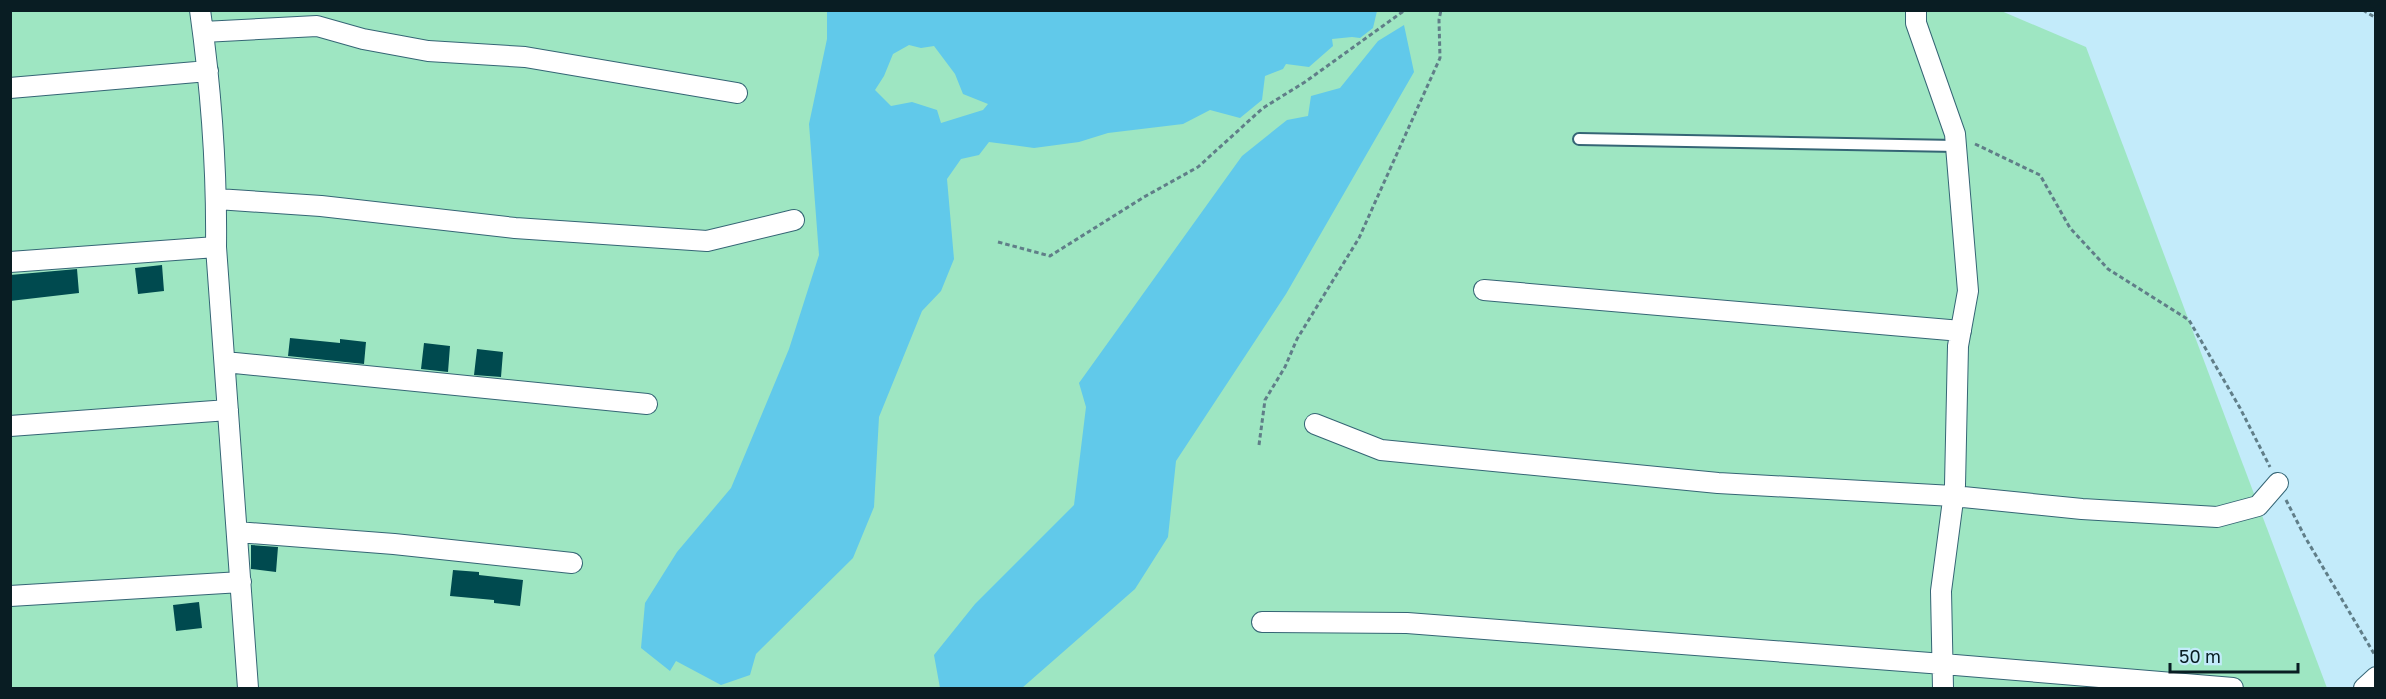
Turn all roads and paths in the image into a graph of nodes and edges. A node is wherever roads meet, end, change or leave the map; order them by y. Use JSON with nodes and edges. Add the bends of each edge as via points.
{"nodes":[{"id":1,"x":200,"y":10,"type":"edge"},
{"id":2,"x":1405,"y":10,"type":"edge"},
{"id":3,"x":1441,"y":10,"type":"edge"},
{"id":4,"x":1916,"y":10,"type":"edge"},
{"id":5,"x":2363,"y":10,"type":"edge"},
{"id":6,"x":2376,"y":18,"type":"edge"},
{"id":7,"x":203,"y":32,"type":"junction"},
{"id":8,"x":208,"y":71,"type":"junction"},
{"id":9,"x":10,"y":88,"type":"edge"},
{"id":10,"x":737,"y":93,"type":"dead end"},
{"id":11,"x":1579,"y":138,"type":"dead end"},
{"id":12,"x":1955,"y":140,"type":"junction"},
{"id":13,"x":217,"y":199,"type":"junction"},
{"id":14,"x":794,"y":220,"type":"dead end"},
{"id":15,"x":998,"y":242,"type":"dead end"},
{"id":16,"x":216,"y":247,"type":"junction"},
{"id":17,"x":10,"y":262,"type":"edge"},
{"id":18,"x":1484,"y":290,"type":"dead end"},
{"id":19,"x":1960,"y":330,"type":"junction"},
{"id":20,"x":225,"y":362,"type":"junction"},
{"id":21,"x":647,"y":404,"type":"dead end"},
{"id":22,"x":228,"y":410,"type":"junction"},
{"id":23,"x":1315,"y":424,"type":"dead end"},
{"id":24,"x":10,"y":426,"type":"edge"},
{"id":25,"x":1259,"y":445,"type":"dead end"},
{"id":26,"x":2278,"y":483,"type":"junction"},
{"id":27,"x":1953,"y":496,"type":"junction"},
{"id":28,"x":237,"y":532,"type":"junction"},
{"id":29,"x":572,"y":563,"type":"dead end"},
{"id":30,"x":241,"y":582,"type":"junction"},
{"id":31,"x":10,"y":596,"type":"edge"},
{"id":32,"x":1262,"y":622,"type":"dead end"},
{"id":33,"x":2376,"y":657,"type":"edge"},
{"id":34,"x":1943,"y":664,"type":"junction"},
{"id":35,"x":2376,"y":677,"type":"edge"},
{"id":36,"x":248,"y":688,"type":"edge"},
{"id":37,"x":1943,"y":688,"type":"edge"},
{"id":38,"x":2233,"y":688,"type":"edge"},
{"id":39,"x":2364,"y":688,"type":"edge"}],
"edges":[{"from":1,"to":7,"type":"street"},
{"from":2,"to":15,"type":"path","via":[[1263,108],[1198,167],[1050,256]]},
{"from":3,"to":25,"type":"path","via":[[1440,58],[1359,238],[1265,400]]},
{"from":4,"to":12,"type":"street","via":[[1916,23]]},
{"from":5,"to":6,"type":"path"},
{"from":7,"to":8,"type":"street"},
{"from":7,"to":10,"type":"street","via":[[317,26],[428,51],[525,57]]},
{"from":8,"to":9,"type":"street"},
{"from":8,"to":13,"type":"street"},
{"from":11,"to":12,"type":"lane"},
{"from":12,"to":19,"type":"street","via":[[1968,291]]},
{"from":12,"to":26,"type":"path","via":[[2040,175],[2070,228],[2108,269],[2189,321]]},
{"from":13,"to":14,"type":"street","via":[[321,206],[515,228],[706,241]]},
{"from":13,"to":16,"type":"street"},
{"from":16,"to":17,"type":"street"},
{"from":16,"to":20,"type":"street"},
{"from":18,"to":19,"type":"street"},
{"from":19,"to":27,"type":"street"},
{"from":20,"to":21,"type":"street"},
{"from":20,"to":22,"type":"street"},
{"from":22,"to":24,"type":"street"},
{"from":22,"to":28,"type":"street"},
{"from":23,"to":27,"type":"street","via":[[1381,450],[1718,483]]},
{"from":26,"to":27,"type":"street","via":[[2258,506],[2217,517]]},
{"from":26,"to":33,"type":"path"},
{"from":27,"to":34,"type":"street","via":[[1941,591]]},
{"from":28,"to":29,"type":"street"},
{"from":28,"to":30,"type":"street"},
{"from":30,"to":31,"type":"street"},
{"from":30,"to":36,"type":"street"},
{"from":32,"to":34,"type":"street","via":[[1407,623]]},
{"from":34,"to":37,"type":"street"},
{"from":34,"to":38,"type":"street"},
{"from":35,"to":39,"type":"street"}]}
